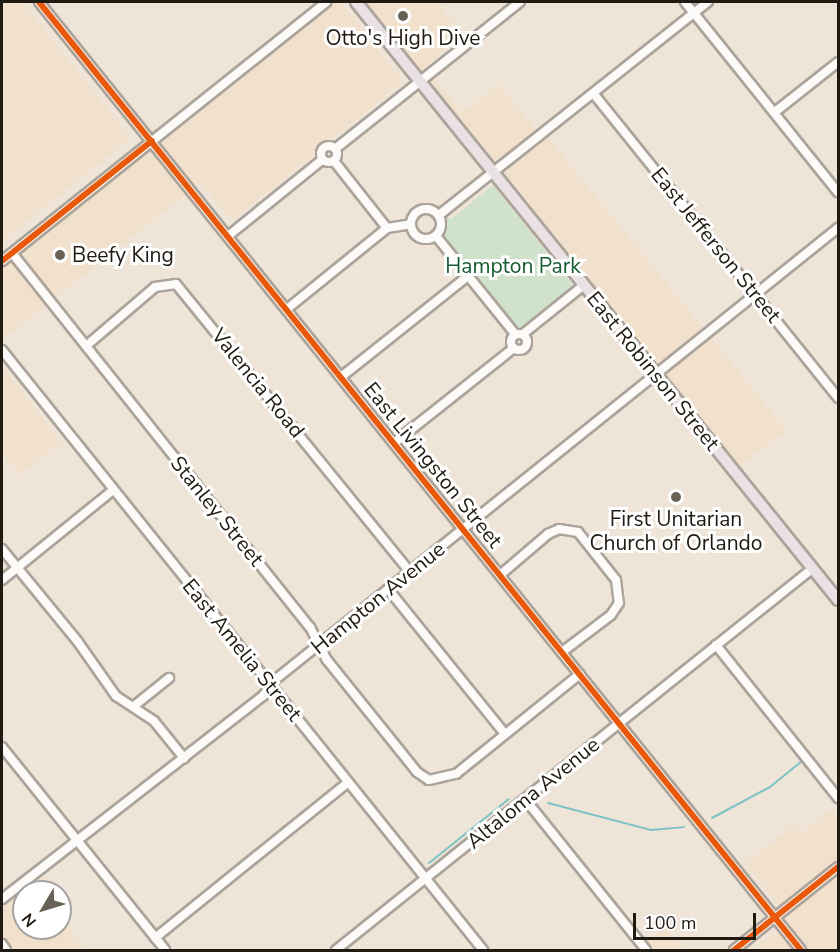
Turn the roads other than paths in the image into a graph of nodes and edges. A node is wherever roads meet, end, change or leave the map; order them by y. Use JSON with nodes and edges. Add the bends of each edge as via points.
{"nodes":[{"id":1,"x":39,"y":2,"type":"edge"},
{"id":2,"x":326,"y":2,"type":"edge"},
{"id":3,"x":356,"y":2,"type":"edge"},
{"id":4,"x":520,"y":2,"type":"edge"},
{"id":5,"x":685,"y":2,"type":"edge"},
{"id":6,"x":708,"y":2,"type":"edge"},
{"id":7,"x":694,"y":13,"type":"junction"},
{"id":8,"x":838,"y":62,"type":"edge"},
{"id":9,"x":420,"y":82,"type":"junction"},
{"id":10,"x":593,"y":93,"type":"junction"},
{"id":11,"x":775,"y":112,"type":"junction"},
{"id":12,"x":152,"y":141,"type":"junction"},
{"id":13,"x":335,"y":149,"type":"junction"},
{"id":14,"x":322,"y":160,"type":"junction"},
{"id":15,"x":334,"y":161,"type":"junction"},
{"id":16,"x":494,"y":172,"type":"junction"},
{"id":17,"x":838,"y":192,"type":"edge"},
{"id":18,"x":439,"y":215,"type":"junction"},
{"id":19,"x":411,"y":224,"type":"junction"},
{"id":20,"x":387,"y":228,"type":"junction"},
{"id":21,"x":838,"y":228,"type":"edge"},
{"id":22,"x":228,"y":236,"type":"junction"},
{"id":23,"x":436,"y":236,"type":"junction"},
{"id":24,"x":12,"y":253,"type":"junction"},
{"id":25,"x":2,"y":261,"type":"edge"},
{"id":26,"x":468,"y":276,"type":"junction"},
{"id":27,"x":584,"y":285,"type":"junction"},
{"id":28,"x":756,"y":293,"type":"junction"},
{"id":29,"x":286,"y":309,"type":"junction"},
{"id":30,"x":519,"y":334,"type":"junction"},
{"id":31,"x":86,"y":346,"type":"junction"},
{"id":32,"x":514,"y":348,"type":"junction"},
{"id":33,"x":2,"y":350,"type":"edge"},
{"id":34,"x":656,"y":375,"type":"junction"},
{"id":35,"x":341,"y":377,"type":"junction"},
{"id":36,"x":838,"y":398,"type":"edge"},
{"id":37,"x":394,"y":443,"type":"junction"},
{"id":38,"x":113,"y":490,"type":"junction"},
{"id":39,"x":463,"y":530,"type":"junction"},
{"id":40,"x":2,"y":549,"type":"edge"},
{"id":41,"x":17,"y":568,"type":"junction"},
{"id":42,"x":813,"y":568,"type":"junction"},
{"id":43,"x":410,"y":572,"type":"junction"},
{"id":44,"x":500,"y":575,"type":"junction"},
{"id":45,"x":2,"y":580,"type":"edge"},
{"id":46,"x":388,"y":589,"type":"junction"},
{"id":47,"x":838,"y":600,"type":"edge"},
{"id":48,"x":319,"y":645,"type":"junction"},
{"id":49,"x":716,"y":645,"type":"junction"},
{"id":50,"x":562,"y":652,"type":"junction"},
{"id":51,"x":579,"y":674,"type":"junction"},
{"id":52,"x":169,"y":678,"type":"dead end"},
{"id":53,"x":270,"y":687,"type":"junction"},
{"id":54,"x":134,"y":706,"type":"junction"},
{"id":55,"x":620,"y":723,"type":"junction"},
{"id":56,"x":505,"y":734,"type":"junction"},
{"id":57,"x":2,"y":747,"type":"edge"},
{"id":58,"x":184,"y":758,"type":"junction"},
{"id":59,"x":348,"y":782,"type":"junction"},
{"id":60,"x":838,"y":798,"type":"edge"},
{"id":61,"x":525,"y":799,"type":"junction"},
{"id":62,"x":77,"y":841,"type":"junction"},
{"id":63,"x":838,"y":867,"type":"edge"},
{"id":64,"x":426,"y":880,"type":"junction"},
{"id":65,"x":2,"y":899,"type":"edge"},
{"id":66,"x":775,"y":918,"type":"junction"},
{"id":67,"x":155,"y":938,"type":"junction"},
{"id":68,"x":2,"y":944,"type":"edge"},
{"id":69,"x":6,"y":951,"type":"edge"},
{"id":70,"x":165,"y":951,"type":"edge"},
{"id":71,"x":336,"y":951,"type":"edge"},
{"id":72,"x":483,"y":951,"type":"edge"},
{"id":73,"x":646,"y":951,"type":"edge"},
{"id":74,"x":734,"y":951,"type":"edge"},
{"id":75,"x":801,"y":951,"type":"edge"}],
"edges":[{"from":1,"to":12,"type":"street","name":"East Livingston Street"},
{"from":2,"to":12,"type":"street"},
{"from":3,"to":9,"type":"main road","name":"East Robinson Street"},
{"from":4,"to":9,"type":"street"},
{"from":5,"to":7,"type":"street"},
{"from":6,"to":7,"type":"street"},
{"from":7,"to":10,"type":"street"},
{"from":7,"to":11,"type":"street"},
{"from":8,"to":11,"type":"street"},
{"from":9,"to":13,"type":"street"},
{"from":9,"to":16,"type":"main road","name":"East Robinson Street"},
{"from":10,"to":16,"type":"street"},
{"from":10,"to":28,"type":"street","name":"East Jefferson Street"},
{"from":11,"to":17,"type":"street"},
{"from":12,"to":22,"type":"street","name":"East Livingston Street"},
{"from":12,"to":24,"type":"street"},
{"from":13,"to":14,"type":"street","via":[[324,148]]},
{"from":13,"to":15,"type":"street"},
{"from":14,"to":15,"type":"street"},
{"from":14,"to":22,"type":"street"},
{"from":15,"to":20,"type":"street"},
{"from":16,"to":18,"type":"street"},
{"from":16,"to":27,"type":"main road","name":"East Robinson Street"},
{"from":18,"to":19,"type":"street","via":[[421,210]]},
{"from":18,"to":23,"type":"street","via":[[441,226]]},
{"from":19,"to":20,"type":"street"},
{"from":19,"to":23,"type":"street","via":[[418,237]]},
{"from":20,"to":29,"type":"street"},
{"from":21,"to":28,"type":"street","name":"Hampton Avenue"},
{"from":22,"to":29,"type":"street","name":"East Livingston Street"},
{"from":23,"to":26,"type":"street"},
{"from":24,"to":25,"type":"street"},
{"from":24,"to":31,"type":"street","name":"Stanley Street"},
{"from":26,"to":30,"type":"street"},
{"from":26,"to":35,"type":"street"},
{"from":27,"to":30,"type":"street"},
{"from":27,"to":34,"type":"main road","name":"East Robinson Street"},
{"from":28,"to":34,"type":"street","name":"Hampton Avenue"},
{"from":28,"to":36,"type":"street","name":"East Jefferson Street"},
{"from":29,"to":35,"type":"street","name":"East Livingston Street"},
{"from":30,"to":32,"type":"street","via":[[511,339]]},
{"from":30,"to":32,"type":"street","via":[[525,347]]},
{"from":31,"to":43,"type":"street","name":"Valencia Road","via":[[155,287],[176,284]]},
{"from":31,"to":48,"type":"street","name":"Stanley Street","via":[[310,627]]},
{"from":32,"to":37,"type":"street"},
{"from":33,"to":38,"type":"street","name":"East Amelia Street"},
{"from":34,"to":39,"type":"street","name":"Hampton Avenue"},
{"from":34,"to":42,"type":"main road","name":"East Robinson Street"},
{"from":35,"to":37,"type":"street","name":"East Livingston Street"},
{"from":37,"to":39,"type":"street","name":"East Livingston Street"},
{"from":38,"to":41,"type":"street"},
{"from":38,"to":53,"type":"street","name":"East Amelia Street"},
{"from":39,"to":43,"type":"street","name":"Hampton Avenue"},
{"from":39,"to":44,"type":"street","name":"East Livingston Street"},
{"from":40,"to":41,"type":"street"},
{"from":41,"to":45,"type":"street"},
{"from":41,"to":54,"type":"street","via":[[116,696]]},
{"from":42,"to":47,"type":"main road","name":"East Robinson Street"},
{"from":42,"to":49,"type":"street","name":"Altaloma Avenue"},
{"from":43,"to":46,"type":"street","name":"Hampton Avenue"},
{"from":44,"to":50,"type":"street","name":"East Livingston Street"},
{"from":44,"to":50,"type":"street","via":[[548,534],[559,529],[578,532],[616,580],[619,603],[611,615]]},
{"from":46,"to":48,"type":"street","name":"Hampton Avenue"},
{"from":46,"to":56,"type":"street"},
{"from":48,"to":53,"type":"street","name":"Hampton Avenue"},
{"from":48,"to":56,"type":"street","name":"Stanley Street","via":[[417,772],[429,780],[446,780]]},
{"from":49,"to":55,"type":"street","name":"Altaloma Avenue"},
{"from":49,"to":60,"type":"street"},
{"from":50,"to":51,"type":"street","name":"East Livingston Street"},
{"from":51,"to":55,"type":"street","name":"East Livingston Street"},
{"from":51,"to":56,"type":"street"},
{"from":52,"to":54,"type":"street"},
{"from":53,"to":58,"type":"street","name":"Hampton Avenue"},
{"from":53,"to":59,"type":"street","name":"East Amelia Street"},
{"from":54,"to":58,"type":"street","via":[[154,722]]},
{"from":55,"to":61,"type":"street","name":"Altaloma Avenue"},
{"from":55,"to":66,"type":"street","name":"East Livingston Street"},
{"from":57,"to":62,"type":"street"},
{"from":58,"to":62,"type":"street","name":"Hampton Avenue"},
{"from":59,"to":64,"type":"street","name":"East Amelia Street"},
{"from":59,"to":67,"type":"street"},
{"from":61,"to":64,"type":"street","name":"Altaloma Avenue"},
{"from":61,"to":73,"type":"street"},
{"from":62,"to":65,"type":"street","name":"Hampton Avenue"},
{"from":62,"to":67,"type":"street"},
{"from":63,"to":66,"type":"street"},
{"from":64,"to":71,"type":"street","name":"Altaloma Avenue"},
{"from":64,"to":72,"type":"street","name":"East Amelia Street"},
{"from":66,"to":74,"type":"street"},
{"from":66,"to":75,"type":"street","name":"East Livingston Street"},
{"from":67,"to":70,"type":"street"},
{"from":68,"to":69,"type":"street"}]}
